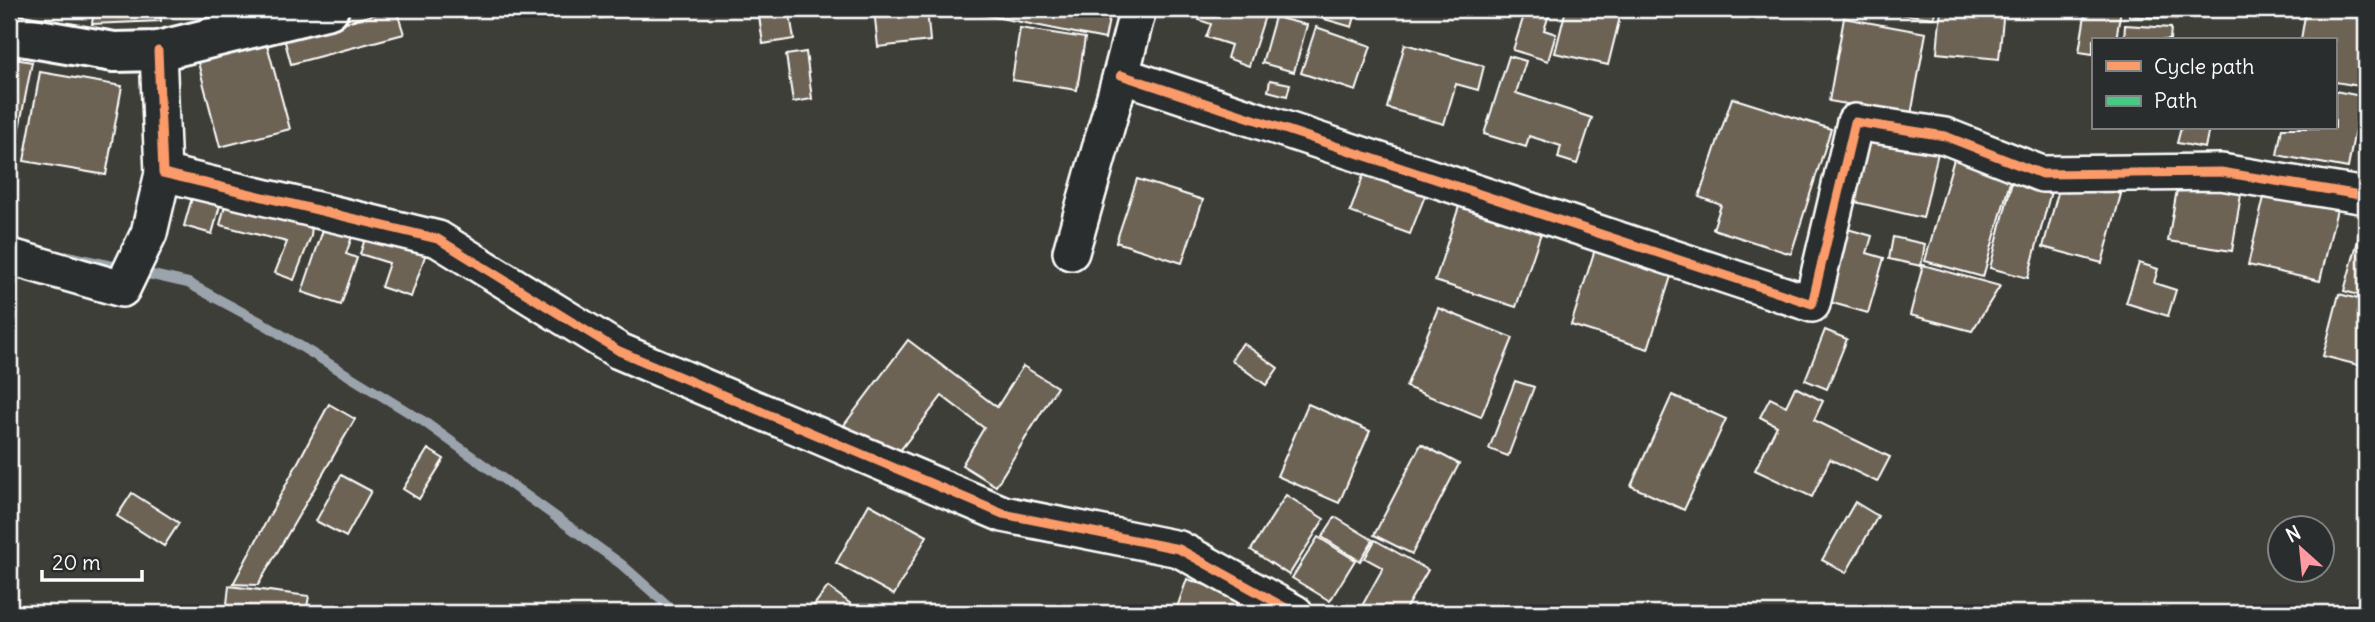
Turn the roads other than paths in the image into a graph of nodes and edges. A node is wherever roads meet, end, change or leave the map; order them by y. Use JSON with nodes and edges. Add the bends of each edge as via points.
{"nodes":[{"id":1,"x":329,"y":9,"type":"edge"},
{"id":2,"x":1138,"y":9,"type":"edge"},
{"id":3,"x":9,"y":34,"type":"edge"},
{"id":4,"x":158,"y":51,"type":"junction"},
{"id":5,"x":1121,"y":75,"type":"junction"},
{"id":6,"x":163,"y":173,"type":"junction"},
{"id":7,"x":2366,"y":196,"type":"edge"},
{"id":8,"x":1071,"y":252,"type":"dead end"},
{"id":9,"x":11,"y":257,"type":"dead end"},
{"id":10,"x":1296,"y":613,"type":"edge"}],
"edges":[{"from":1,"to":4,"type":"street"},
{"from":2,"to":5,"type":"street"},
{"from":3,"to":4,"type":"street","via":[[114,52]]},
{"from":4,"to":6,"type":"street"},
{"from":5,"to":7,"type":"street","via":[[1812,304],[1855,122],[1945,136],[2042,174],[2221,172]]},
{"from":5,"to":8,"type":"street"},
{"from":6,"to":9,"type":"street","via":[[149,233],[122,289]]},
{"from":6,"to":10,"type":"street","via":[[438,239],[619,351],[1003,514],[1179,549]]}]}
